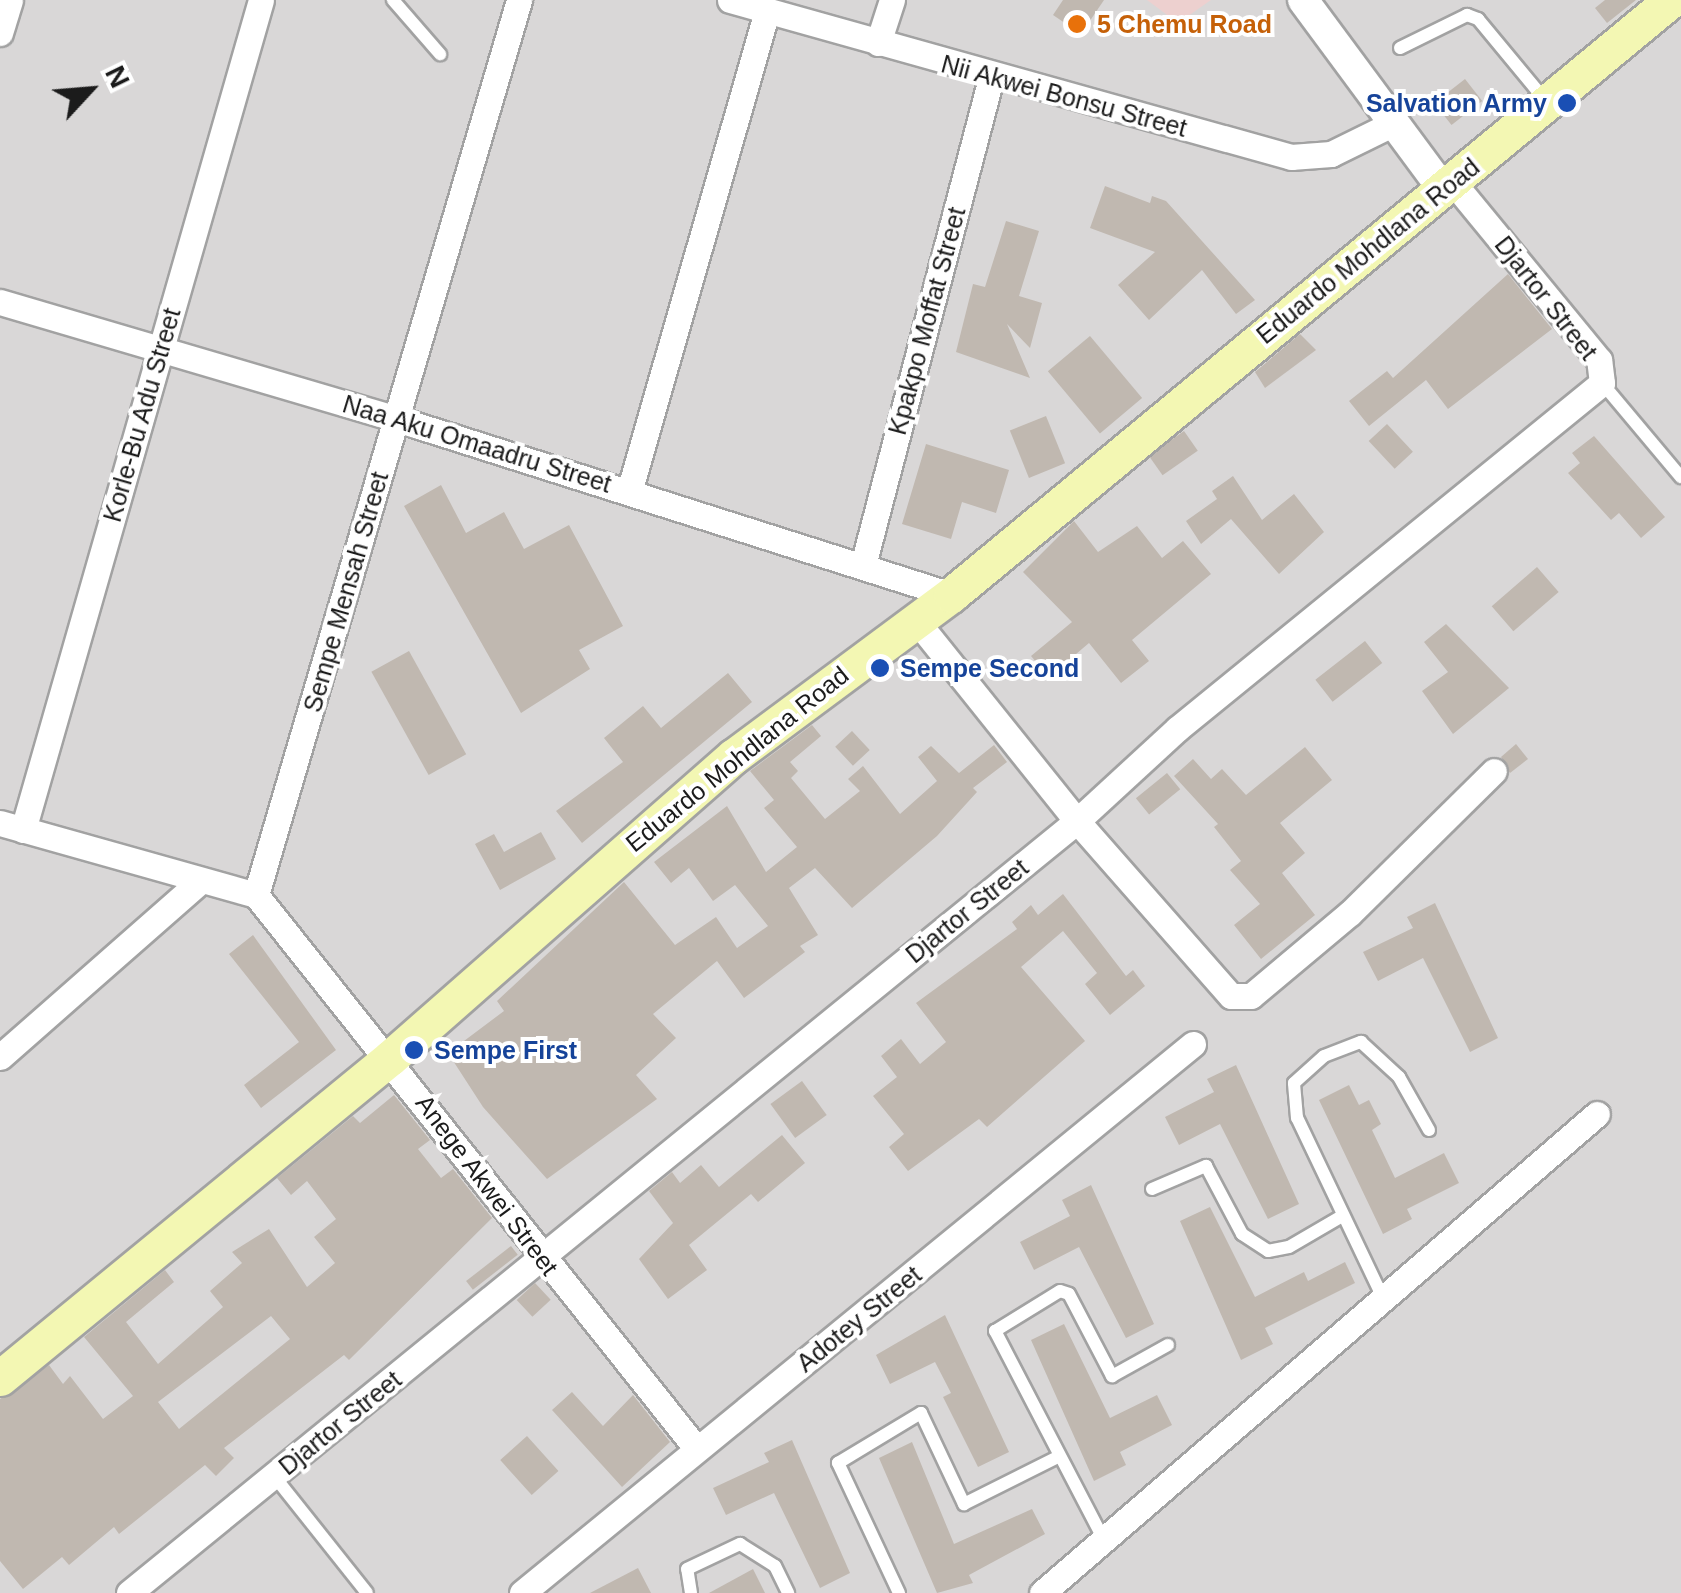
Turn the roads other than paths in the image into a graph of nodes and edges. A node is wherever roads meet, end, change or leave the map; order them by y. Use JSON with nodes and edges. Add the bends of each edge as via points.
{"nodes":[{"id":1,"x":10,"y":0,"type":"edge"},
{"id":2,"x":261,"y":0,"type":"edge"},
{"id":3,"x":393,"y":0,"type":"edge"},
{"id":4,"x":518,"y":0,"type":"edge"},
{"id":5,"x":730,"y":0,"type":"edge"},
{"id":6,"x":892,"y":0,"type":"edge"},
{"id":7,"x":1303,"y":0,"type":"edge"},
{"id":8,"x":1670,"y":0,"type":"edge"},
{"id":9,"x":767,"y":12,"type":"junction"},
{"id":10,"x":0,"y":32,"type":"edge"},
{"id":11,"x":878,"y":42,"type":"junction"},
{"id":12,"x":1400,"y":48,"type":"dead end"},
{"id":13,"x":440,"y":54,"type":"dead end"},
{"id":14,"x":992,"y":78,"type":"junction"},
{"id":15,"x":1547,"y":103,"type":"junction"},
{"id":16,"x":1396,"y":122,"type":"junction"},
{"id":17,"x":1448,"y":185,"type":"junction"},
{"id":18,"x":0,"y":302,"type":"edge"},
{"id":19,"x":161,"y":347,"type":"junction"},
{"id":20,"x":1602,"y":382,"type":"junction"},
{"id":21,"x":397,"y":419,"type":"junction"},
{"id":22,"x":1681,"y":478,"type":"edge"},
{"id":23,"x":629,"y":492,"type":"junction"},
{"id":24,"x":863,"y":565,"type":"junction"},
{"id":25,"x":950,"y":595,"type":"junction"},
{"id":26,"x":915,"y":619,"type":"junction"},
{"id":27,"x":1494,"y":771,"type":"dead end"},
{"id":28,"x":1077,"y":822,"type":"junction"},
{"id":29,"x":11,"y":826,"type":"edge"},
{"id":30,"x":198,"y":883,"type":"junction"},
{"id":31,"x":256,"y":896,"type":"junction"},
{"id":32,"x":1193,"y":1044,"type":"dead end"},
{"id":33,"x":0,"y":1057,"type":"edge"},
{"id":34,"x":390,"y":1058,"type":"junction"},
{"id":35,"x":1597,"y":1114,"type":"dead end"},
{"id":36,"x":1429,"y":1130,"type":"dead end"},
{"id":37,"x":1152,"y":1189,"type":"dead end"},
{"id":38,"x":1342,"y":1216,"type":"junction"},
{"id":39,"x":542,"y":1258,"type":"junction"},
{"id":40,"x":1385,"y":1301,"type":"junction"},
{"id":41,"x":1168,"y":1345,"type":"dead end"},
{"id":42,"x":0,"y":1378,"type":"edge"},
{"id":43,"x":696,"y":1448,"type":"junction"},
{"id":44,"x":1056,"y":1458,"type":"junction"},
{"id":45,"x":274,"y":1476,"type":"junction"},
{"id":46,"x":1104,"y":1540,"type":"junction"},
{"id":47,"x":129,"y":1593,"type":"edge"},
{"id":48,"x":367,"y":1593,"type":"edge"},
{"id":49,"x":522,"y":1593,"type":"edge"},
{"id":50,"x":691,"y":1593,"type":"edge"},
{"id":51,"x":788,"y":1593,"type":"edge"},
{"id":52,"x":899,"y":1593,"type":"edge"},
{"id":53,"x":1042,"y":1593,"type":"edge"}],
"edges":[{"from":1,"to":10,"type":"street"},
{"from":2,"to":19,"type":"street","name":"Korle-Bu Adu Street"},
{"from":3,"to":13,"type":"lane"},
{"from":4,"to":21,"type":"street","name":"Sempe Mensah Street"},
{"from":5,"to":9,"type":"street","name":"Nii Akwei Bonsu Street"},
{"from":6,"to":11,"type":"street"},
{"from":7,"to":16,"type":"street"},
{"from":8,"to":15,"type":"main road","name":"Eduardo Mohdlana Road"},
{"from":9,"to":11,"type":"street","name":"Nii Akwei Bonsu Street"},
{"from":9,"to":23,"type":"street"},
{"from":11,"to":14,"type":"street","name":"Nii Akwei Bonsu Street"},
{"from":12,"to":15,"type":"lane","via":[[1467,14]]},
{"from":14,"to":16,"type":"street","name":"Nii Akwei Bonsu Street","via":[[1291,156],[1331,154]]},
{"from":14,"to":24,"type":"street","name":"Kpakpo Moffat Street"},
{"from":15,"to":17,"type":"main road","name":"Eduardo Mohdlana Road"},
{"from":16,"to":17,"type":"street"},
{"from":17,"to":20,"type":"street","name":"Djartor Street","via":[[1599,360]]},
{"from":17,"to":25,"type":"main road","name":"Eduardo Mohdlana Road"},
{"from":18,"to":19,"type":"street","name":"Naa Aku Omaadru Street"},
{"from":19,"to":21,"type":"street","name":"Naa Aku Omaadru Street"},
{"from":19,"to":29,"type":"street","name":"Korle-Bu Adu Street"},
{"from":20,"to":22,"type":"lane"},
{"from":20,"to":28,"type":"street","name":"Djartor Street","via":[[1177,728]]},
{"from":21,"to":23,"type":"street","name":"Naa Aku Omaadru Street"},
{"from":21,"to":31,"type":"street","name":"Sempe Mensah Street"},
{"from":23,"to":24,"type":"street","name":"Naa Aku Omaadru Street"},
{"from":24,"to":25,"type":"street","name":"Naa Aku Omaadru Street"},
{"from":25,"to":26,"type":"main road","name":"Eduardo Mohdlana Road"},
{"from":26,"to":28,"type":"street"},
{"from":26,"to":34,"type":"main road","name":"Eduardo Mohdlana Road","via":[[734,756]]},
{"from":27,"to":28,"type":"street","via":[[1350,913],[1241,998],[1212,980]]},
{"from":28,"to":39,"type":"street","name":"Djartor Street"},
{"from":29,"to":30,"type":"street"},
{"from":30,"to":31,"type":"street"},
{"from":30,"to":33,"type":"street"},
{"from":31,"to":34,"type":"street","name":"Anege Akwei Street"},
{"from":32,"to":43,"type":"street","name":"Adotey Street"},
{"from":34,"to":39,"type":"street","name":"Anege Akwei Street"},
{"from":34,"to":42,"type":"main road","name":"Eduardo Mohdlana Road"},
{"from":35,"to":40,"type":"street"},
{"from":36,"to":38,"type":"lane","via":[[1400,1077],[1361,1042],[1305,1072],[1292,1100]]},
{"from":37,"to":38,"type":"lane","via":[[1206,1166],[1242,1234],[1268,1251]]},
{"from":38,"to":40,"type":"lane"},
{"from":39,"to":43,"type":"street","name":"Anege Akwei Street"},
{"from":39,"to":45,"type":"street","name":"Djartor Street"},
{"from":40,"to":46,"type":"street"},
{"from":41,"to":44,"type":"lane","via":[[1112,1376],[1069,1294],[1060,1291],[997,1326]]},
{"from":43,"to":49,"type":"street","name":"Adotey Street"},
{"from":44,"to":46,"type":"lane"},
{"from":44,"to":52,"type":"lane","via":[[964,1504],[921,1413],[838,1462]]},
{"from":45,"to":47,"type":"street","name":"Djartor Street"},
{"from":45,"to":48,"type":"lane"},
{"from":46,"to":53,"type":"street"},
{"from":50,"to":51,"type":"lane","via":[[687,1569],[740,1544],[775,1566]]}]}
